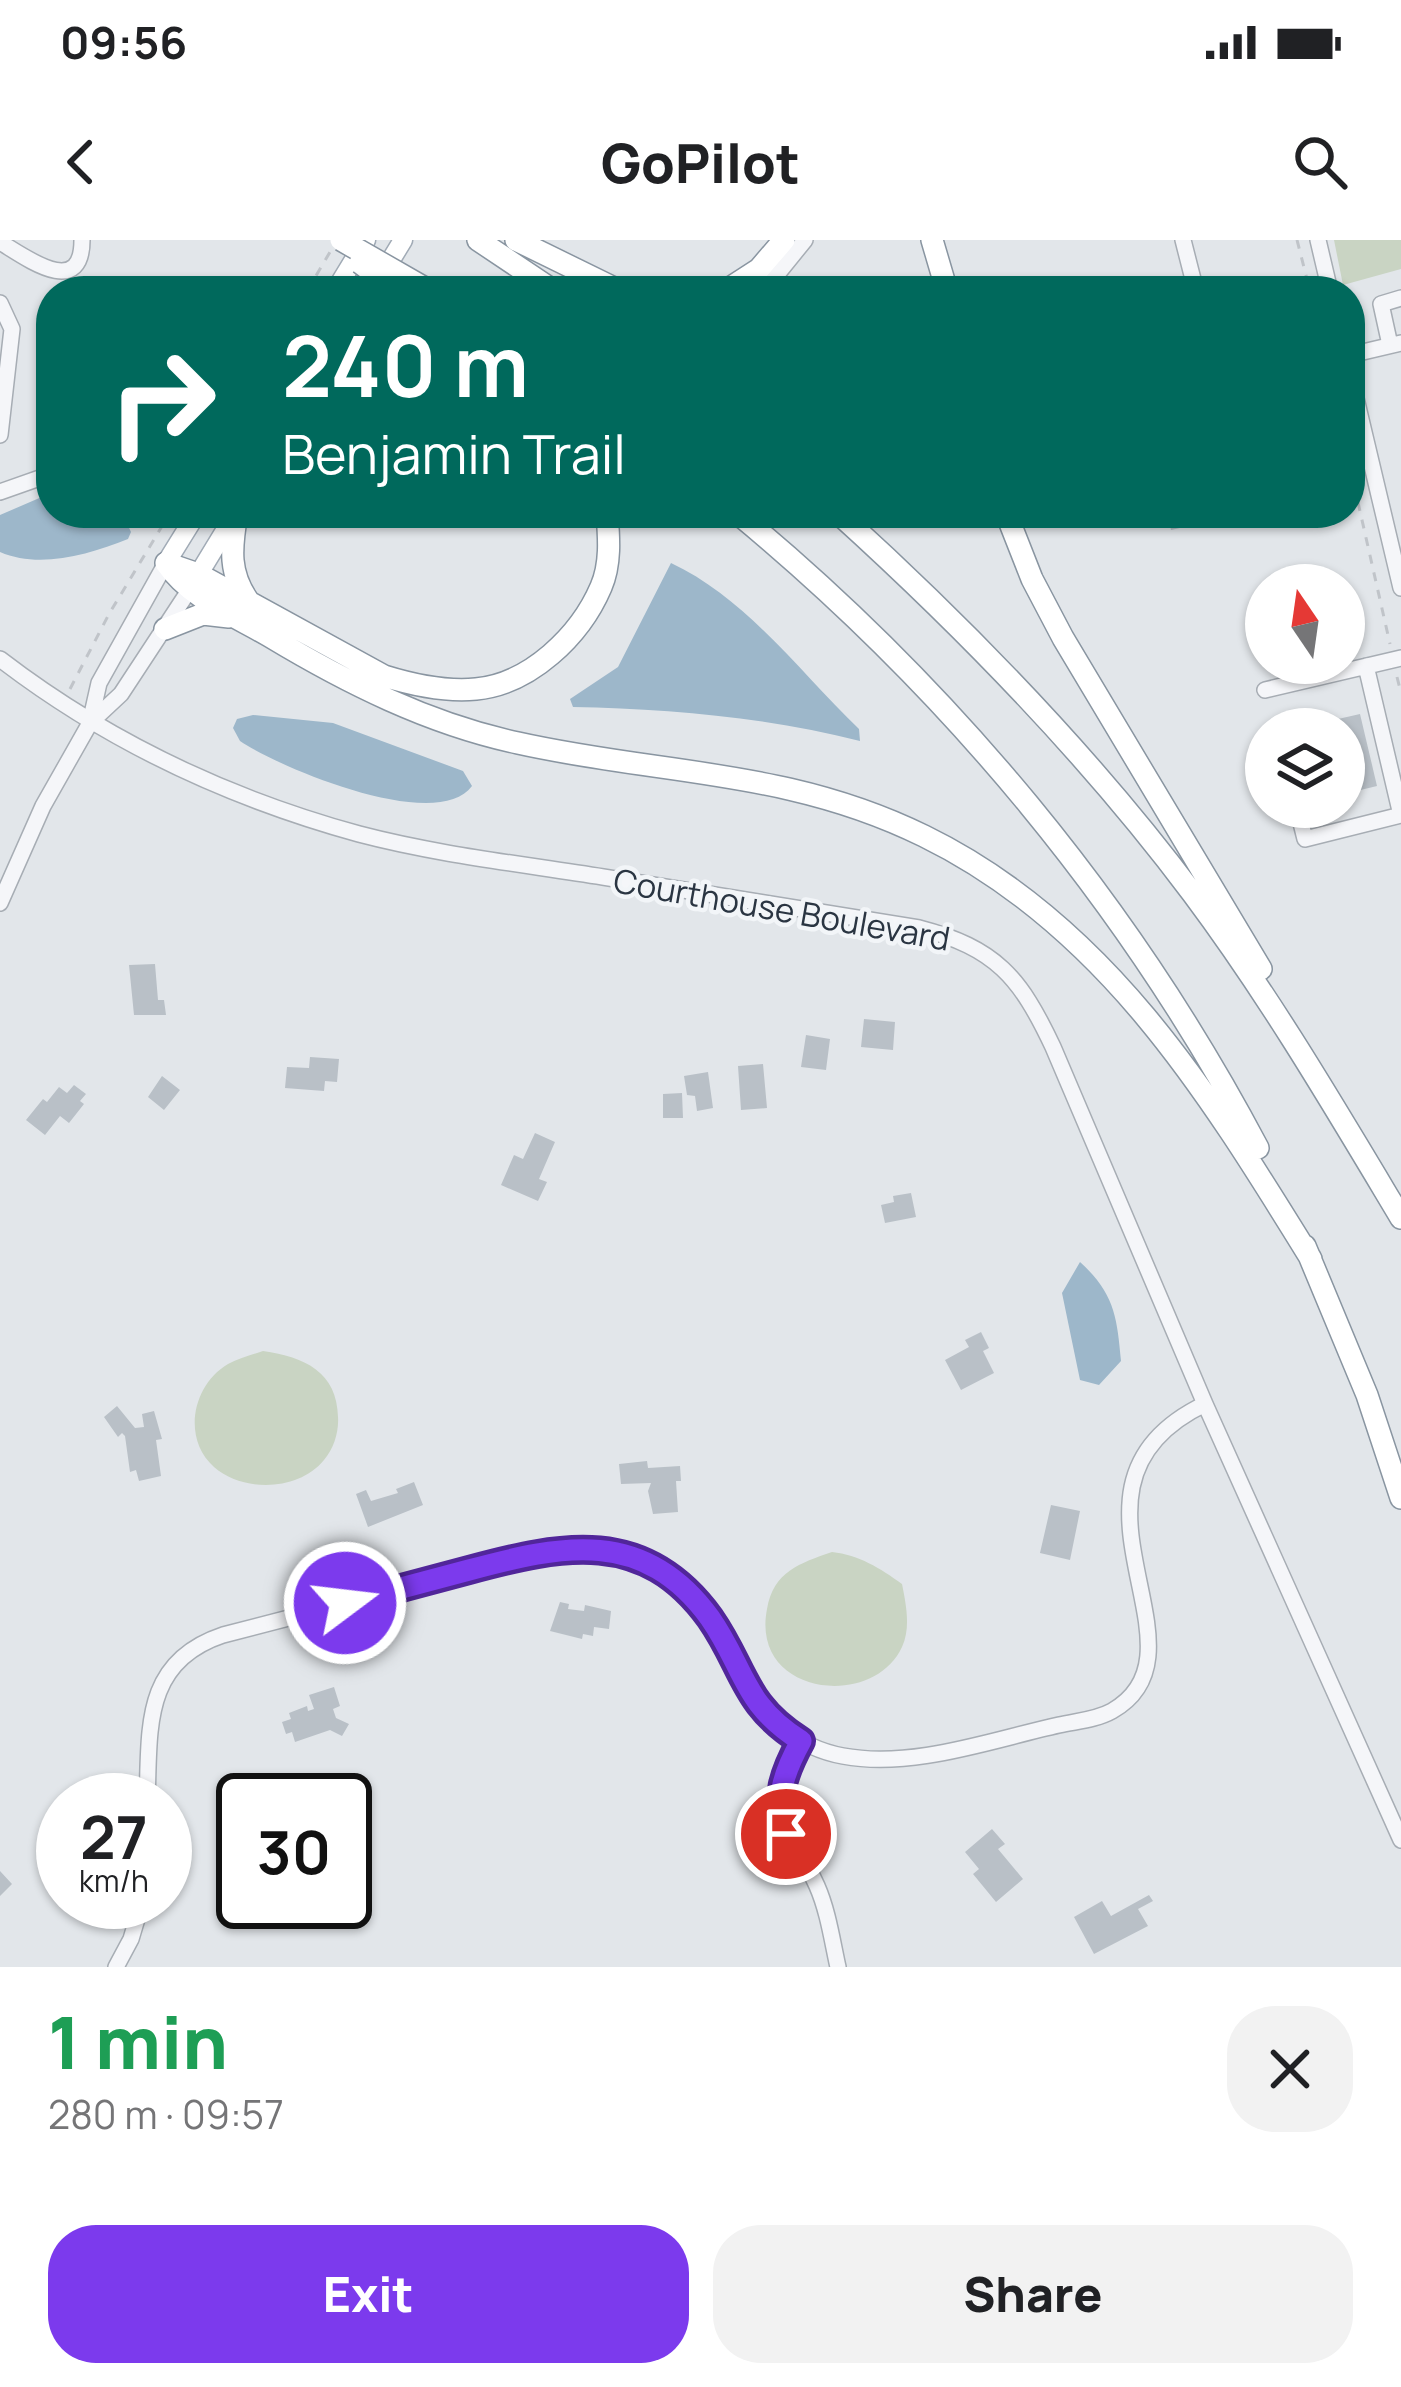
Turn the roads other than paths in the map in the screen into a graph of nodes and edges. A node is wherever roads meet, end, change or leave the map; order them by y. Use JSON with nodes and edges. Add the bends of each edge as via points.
{"nodes":[{"id":1,"x":82,"y":240,"type":"edge"},
{"id":2,"x":337,"y":240,"type":"edge"},
{"id":3,"x":366,"y":240,"type":"edge"},
{"id":4,"x":403,"y":240,"type":"edge"},
{"id":5,"x":478,"y":240,"type":"edge"},
{"id":6,"x":516,"y":240,"type":"edge"},
{"id":7,"x":784,"y":240,"type":"edge"},
{"id":8,"x":805,"y":240,"type":"edge"},
{"id":9,"x":932,"y":240,"type":"edge"},
{"id":10,"x":1183,"y":240,"type":"edge"},
{"id":11,"x":1318,"y":240,"type":"edge"},
{"id":12,"x":0,"y":242,"type":"edge"},
{"id":13,"x":344,"y":276,"type":"edge"},
{"id":14,"x":379,"y":276,"type":"edge"},
{"id":15,"x":381,"y":276,"type":"edge"},
{"id":16,"x":403,"y":276,"type":"edge"},
{"id":17,"x":528,"y":276,"type":"edge"},
{"id":18,"x":589,"y":276,"type":"edge"},
{"id":19,"x":748,"y":276,"type":"edge"},
{"id":20,"x":776,"y":276,"type":"edge"},
{"id":21,"x":943,"y":276,"type":"edge"},
{"id":22,"x":1192,"y":276,"type":"edge"},
{"id":23,"x":1326,"y":276,"type":"edge"},
{"id":24,"x":1401,"y":298,"type":"edge"},
{"id":25,"x":0,"y":303,"type":"edge"},
{"id":26,"x":1395,"y":344,"type":"edge"},
{"id":27,"x":1365,"y":351,"type":"edge"},
{"id":28,"x":0,"y":435,"type":"edge"},
{"id":29,"x":1365,"y":437,"type":"edge"},
{"id":30,"x":36,"y":480,"type":"edge"},
{"id":31,"x":0,"y":493,"type":"edge"},
{"id":32,"x":188,"y":528,"type":"edge"},
{"id":33,"x":228,"y":528,"type":"edge"},
{"id":34,"x":235,"y":528,"type":"edge"},
{"id":35,"x":608,"y":528,"type":"edge"},
{"id":36,"x":753,"y":528,"type":"edge"},
{"id":37,"x":854,"y":528,"type":"edge"},
{"id":38,"x":1012,"y":528,"type":"edge"},
{"id":39,"x":166,"y":563,"type":"junction"},
{"id":40,"x":194,"y":582,"type":"junction"},
{"id":41,"x":1401,"y":588,"type":"edge"},
{"id":42,"x":248,"y":614,"type":"junction"},
{"id":43,"x":165,"y":629,"type":"junction"},
{"id":44,"x":0,"y":658,"type":"edge"},
{"id":45,"x":1397,"y":658,"type":"edge"},
{"id":46,"x":1366,"y":666,"type":"junction"},
{"id":47,"x":1265,"y":690,"type":"dead end"},
{"id":48,"x":90,"y":723,"type":"junction"},
{"id":49,"x":1365,"y":824,"type":"edge"},
{"id":50,"x":1303,"y":828,"type":"edge"},
{"id":51,"x":1349,"y":828,"type":"edge"},
{"id":52,"x":0,"y":903,"type":"edge"},
{"id":53,"x":1344,"y":1123,"type":"junction"},
{"id":54,"x":1401,"y":1218,"type":"edge"},
{"id":55,"x":1312,"y":1259,"type":"junction"},
{"id":56,"x":1205,"y":1404,"type":"junction"},
{"id":57,"x":1401,"y":1498,"type":"edge"},
{"id":58,"x":801,"y":1741,"type":"junction"},
{"id":59,"x":148,"y":1773,"type":"edge"},
{"id":60,"x":1401,"y":1840,"type":"edge"},
{"id":61,"x":134,"y":1929,"type":"edge"},
{"id":62,"x":116,"y":1967,"type":"edge"},
{"id":63,"x":838,"y":1967,"type":"edge"}],
"edges":[{"from":1,"to":12,"type":"street","via":[[82,254],[62,272]]},
{"from":2,"to":14,"type":"highway","bridge":true},
{"from":2,"to":16,"type":"highway","bridge":true},
{"from":3,"to":13,"type":"main road"},
{"from":4,"to":15,"type":"main road"},
{"from":5,"to":17,"type":"highway"},
{"from":6,"to":18,"type":"highway"},
{"from":7,"to":19,"type":"highway"},
{"from":8,"to":20,"type":"street"},
{"from":9,"to":21,"type":"highway"},
{"from":10,"to":22,"type":"street"},
{"from":11,"to":23,"type":"street"},
{"from":24,"to":26,"type":"street","via":[[1381,304]]},
{"from":25,"to":28,"type":"street","via":[[12,329]]},
{"from":26,"to":27,"type":"street"},
{"from":29,"to":41,"type":"street"},
{"from":30,"to":31,"type":"street"},
{"from":32,"to":39,"type":"main road"},
{"from":33,"to":40,"type":"main road"},
{"from":34,"to":42,"type":"highway","via":[[233,572]]},
{"from":35,"to":42,"type":"highway","via":[[602,584],[581,622],[513,680],[477,689],[414,686]]},
{"from":36,"to":55,"type":"highway","via":[[991,758],[1084,874],[1202,1048]]},
{"from":37,"to":53,"type":"highway","via":[[1017,685],[1116,798],[1247,970]]},
{"from":38,"to":53,"type":"highway","via":[[1063,638]]},
{"from":39,"to":40,"type":"highway"},
{"from":39,"to":48,"type":"street","via":[[99,683]]},
{"from":40,"to":42,"type":"highway"},
{"from":40,"to":43,"type":"street"},
{"from":42,"to":43,"type":"highway","via":[[203,614]]},
{"from":42,"to":55,"type":"highway","via":[[388,701],[450,724],[818,794],[972,863],[1058,925],[1156,1025]]},
{"from":43,"to":48,"type":"street","via":[[121,694]]},
{"from":44,"to":48,"type":"street","name":"Courthouse Boulevard"},
{"from":45,"to":46,"type":"street"},
{"from":46,"to":47,"type":"street"},
{"from":46,"to":49,"type":"street","via":[[1401,815]]},
{"from":48,"to":52,"type":"street"},
{"from":48,"to":56,"type":"street","name":"Courthouse Boulevard","via":[[220,788],[362,834],[919,928],[973,945],[1013,976],[1036,1011]]},
{"from":50,"to":51,"type":"street","via":[[1305,839]]},
{"from":53,"to":54,"type":"highway"},
{"from":55,"to":57,"type":"highway"},
{"from":56,"to":58,"type":"street","via":[[1155,1438],[1133,1482],[1128,1532],[1150,1647],[1131,1697],[1102,1716],[894,1759],[838,1756]]},
{"from":56,"to":60,"type":"street","name":"Courthouse Boulevard"},
{"from":58,"to":59,"type":"street","via":[[755,1702],[717,1629],[676,1583],[622,1554],[559,1548],[195,1647],[157,1694]]},
{"from":58,"to":63,"type":"street","via":[[785,1770],[780,1810],[819,1891]]},
{"from":61,"to":62,"type":"street"}]}
